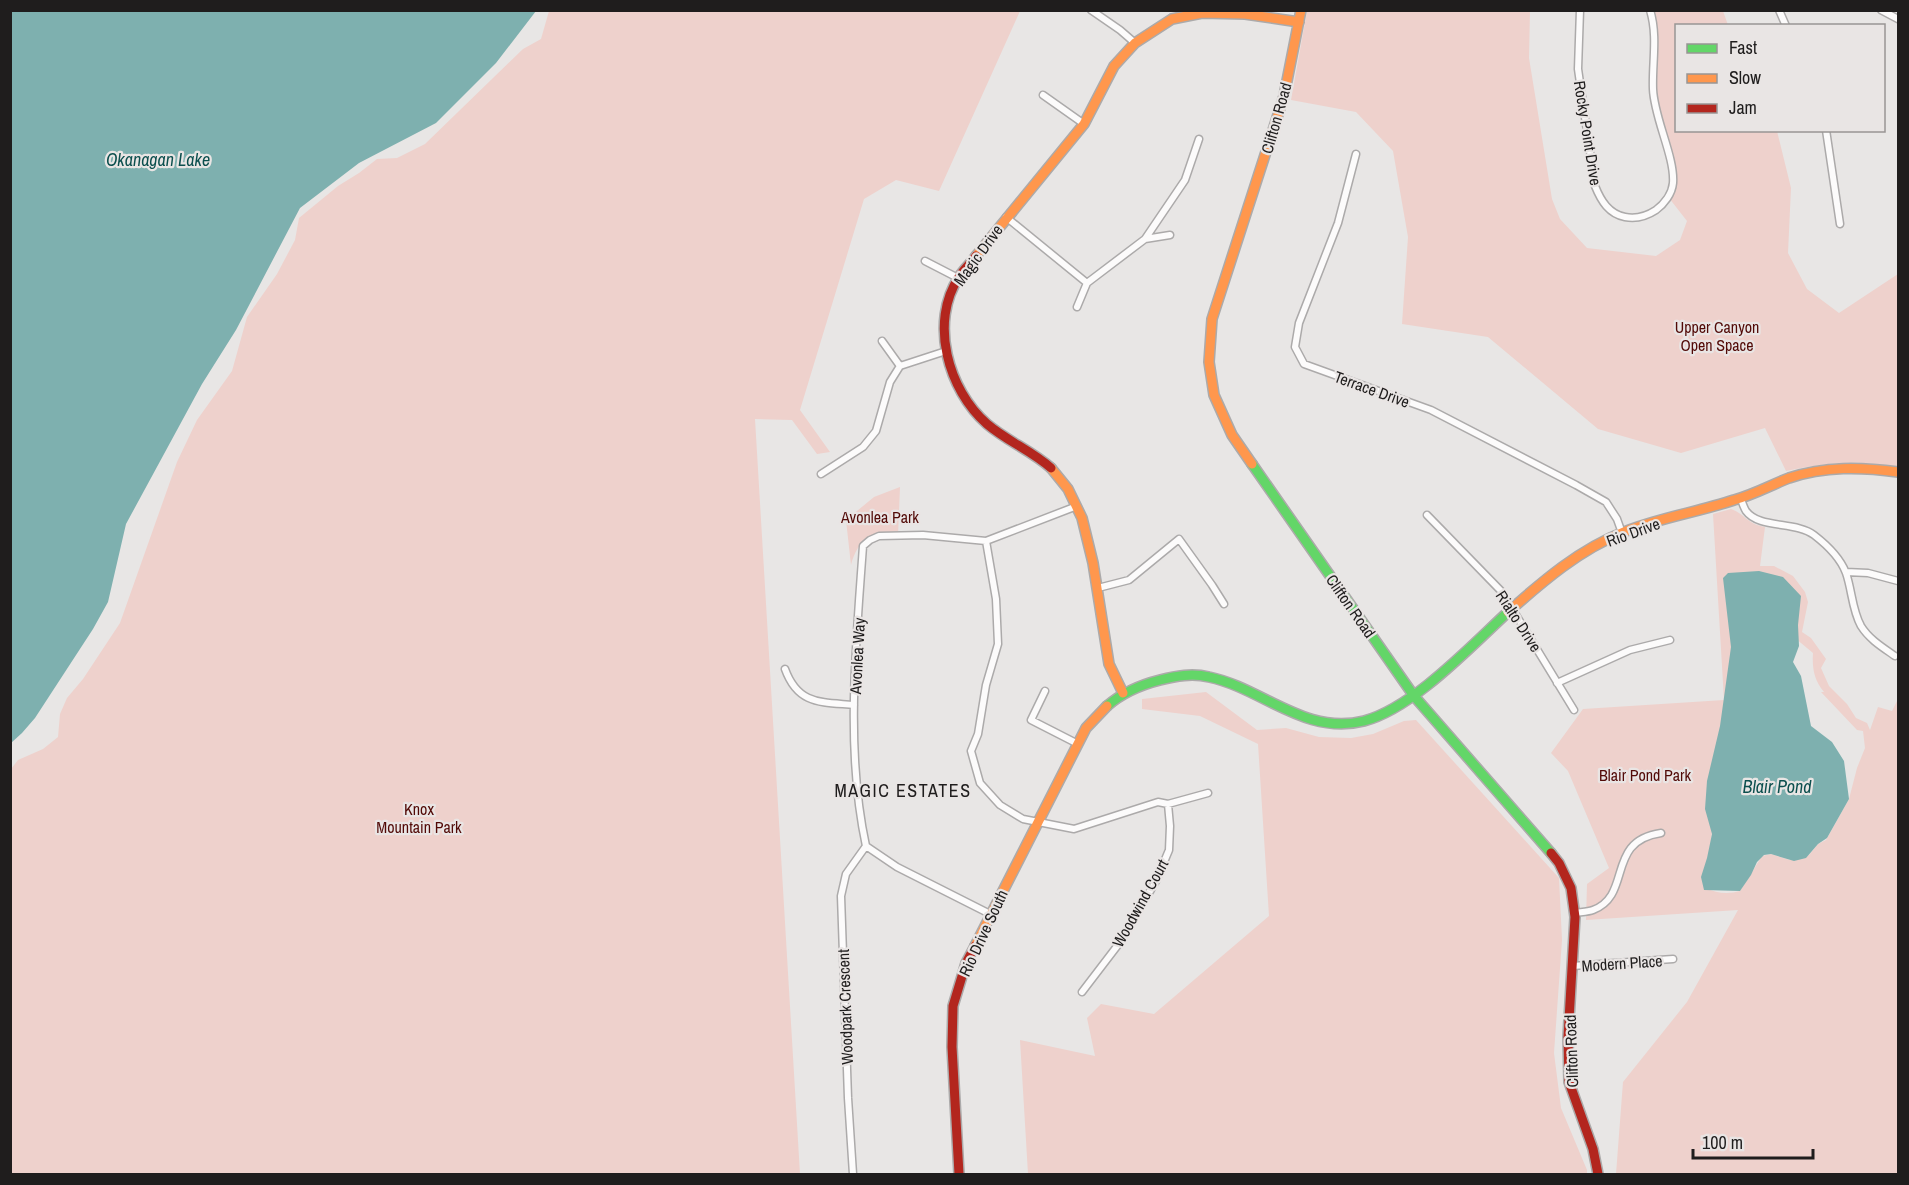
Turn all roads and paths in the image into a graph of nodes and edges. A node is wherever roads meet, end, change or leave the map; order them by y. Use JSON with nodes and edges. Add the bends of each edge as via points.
{"nodes":[{"id":1,"x":1091,"y":10,"type":"edge"},
{"id":2,"x":1301,"y":10,"type":"edge"},
{"id":3,"x":1580,"y":10,"type":"edge"},
{"id":4,"x":1650,"y":10,"type":"edge"},
{"id":5,"x":1779,"y":10,"type":"edge"},
{"id":6,"x":1881,"y":10,"type":"edge"},
{"id":7,"x":1899,"y":19,"type":"edge"},
{"id":8,"x":1299,"y":22,"type":"junction"},
{"id":9,"x":1785,"y":24,"type":"edge"},
{"id":10,"x":1135,"y":43,"type":"junction"},
{"id":11,"x":1043,"y":95,"type":"dead end"},
{"id":12,"x":1084,"y":124,"type":"junction"},
{"id":13,"x":1826,"y":132,"type":"edge"},
{"id":14,"x":1199,"y":139,"type":"dead end"},
{"id":15,"x":1356,"y":154,"type":"dead end"},
{"id":16,"x":1006,"y":217,"type":"junction"},
{"id":17,"x":1840,"y":224,"type":"dead end"},
{"id":18,"x":1170,"y":235,"type":"dead end"},
{"id":19,"x":1144,"y":239,"type":"junction"},
{"id":20,"x":925,"y":261,"type":"dead end"},
{"id":21,"x":958,"y":278,"type":"junction"},
{"id":22,"x":1087,"y":283,"type":"junction"},
{"id":23,"x":1077,"y":307,"type":"dead end"},
{"id":24,"x":882,"y":341,"type":"dead end"},
{"id":25,"x":946,"y":351,"type":"junction"},
{"id":26,"x":900,"y":366,"type":"junction"},
{"id":27,"x":1899,"y":472,"type":"edge"},
{"id":28,"x":821,"y":474,"type":"dead end"},
{"id":29,"x":1741,"y":498,"type":"junction"},
{"id":30,"x":1077,"y":506,"type":"junction"},
{"id":31,"x":1427,"y":515,"type":"dead end"},
{"id":32,"x":1622,"y":532,"type":"junction"},
{"id":33,"x":986,"y":541,"type":"junction"},
{"id":34,"x":1846,"y":572,"type":"junction"},
{"id":35,"x":1899,"y":581,"type":"edge"},
{"id":36,"x":1098,"y":588,"type":"junction"},
{"id":37,"x":1224,"y":604,"type":"dead end"},
{"id":38,"x":1513,"y":608,"type":"junction"},
{"id":39,"x":1671,"y":640,"type":"dead end"},
{"id":40,"x":1895,"y":656,"type":"dead end"},
{"id":41,"x":785,"y":669,"type":"dead end"},
{"id":42,"x":1557,"y":683,"type":"junction"},
{"id":43,"x":1045,"y":692,"type":"dead end"},
{"id":44,"x":1123,"y":693,"type":"junction"},
{"id":45,"x":1414,"y":696,"type":"junction"},
{"id":46,"x":854,"y":705,"type":"junction"},
{"id":47,"x":1574,"y":711,"type":"dead end"},
{"id":48,"x":1078,"y":744,"type":"junction"},
{"id":49,"x":1208,"y":794,"type":"dead end"},
{"id":50,"x":1168,"y":804,"type":"junction"},
{"id":51,"x":1037,"y":823,"type":"junction"},
{"id":52,"x":1661,"y":833,"type":"dead end"},
{"id":53,"x":866,"y":846,"type":"junction"},
{"id":54,"x":1574,"y":913,"type":"junction"},
{"id":55,"x":990,"y":914,"type":"junction"},
{"id":56,"x":1673,"y":959,"type":"dead end"},
{"id":57,"x":1572,"y":966,"type":"junction"},
{"id":58,"x":1082,"y":992,"type":"dead end"},
{"id":59,"x":854,"y":1174,"type":"edge"},
{"id":60,"x":959,"y":1174,"type":"edge"},
{"id":61,"x":1598,"y":1174,"type":"edge"}],
"edges":[{"from":1,"to":10,"type":"street"},
{"from":2,"to":8,"type":"street","name":"Clifton Road"},
{"from":3,"to":4,"type":"street","name":"Rocky Point Drive","via":[[1578,69],[1595,186],[1608,209],[1630,218],[1657,209],[1668,197],[1673,183],[1654,99]]},
{"from":5,"to":9,"type":"street"},
{"from":6,"to":7,"type":"street"},
{"from":8,"to":10,"type":"street","name":"Magic Drive","via":[[1202,13],[1172,19]]},
{"from":8,"to":45,"type":"street","name":"Clifton Road","via":[[1284,96],[1212,319],[1210,374],[1216,404],[1233,435]]},
{"from":10,"to":12,"type":"street","name":"Magic Drive","via":[[1114,66]]},
{"from":11,"to":12,"type":"street"},
{"from":12,"to":16,"type":"street","name":"Magic Drive"},
{"from":13,"to":17,"type":"street"},
{"from":14,"to":19,"type":"street","via":[[1185,180]]},
{"from":15,"to":32,"type":"street","name":"Terrace Drive","via":[[1338,222],[1299,322],[1295,347],[1304,364],[1431,410],[1576,485],[1606,502]]},
{"from":16,"to":21,"type":"street","name":"Magic Drive"},
{"from":16,"to":22,"type":"street"},
{"from":18,"to":19,"type":"street"},
{"from":19,"to":22,"type":"street"},
{"from":20,"to":21,"type":"street"},
{"from":21,"to":25,"type":"street","name":"Magic Drive","via":[[945,319]]},
{"from":22,"to":23,"type":"street"},
{"from":24,"to":26,"type":"street"},
{"from":25,"to":26,"type":"street"},
{"from":25,"to":30,"type":"street","name":"Magic Drive","via":[[967,402],[986,423],[1053,469],[1068,486]]},
{"from":26,"to":28,"type":"street","via":[[890,382],[876,431],[863,447]]},
{"from":27,"to":29,"type":"street","name":"Rio Drive","via":[[1847,467],[1826,470],[1791,478]]},
{"from":29,"to":32,"type":"street","name":"Rio Drive"},
{"from":29,"to":34,"type":"street","via":[[1746,512],[1758,520],[1811,533],[1834,552]]},
{"from":30,"to":33,"type":"street","name":"Avonlea Way"},
{"from":30,"to":36,"type":"street","name":"Magic Drive"},
{"from":31,"to":38,"type":"street","name":"Rialto Drive"},
{"from":32,"to":38,"type":"street","name":"Rio Drive","via":[[1569,562]]},
{"from":33,"to":46,"type":"street","name":"Avonlea Way","via":[[879,536],[863,546]]},
{"from":33,"to":51,"type":"street","via":[[996,599],[998,644],[971,751],[980,783],[1000,805]]},
{"from":34,"to":35,"type":"street"},
{"from":34,"to":40,"type":"street","via":[[1862,627],[1875,643]]},
{"from":36,"to":37,"type":"street","via":[[1129,580],[1179,539]]},
{"from":36,"to":44,"type":"street","name":"Magic Drive","via":[[1110,666]]},
{"from":38,"to":42,"type":"street","name":"Rialto Drive"},
{"from":38,"to":45,"type":"street","name":"Rio Drive"},
{"from":39,"to":42,"type":"street","via":[[1630,650]]},
{"from":41,"to":46,"type":"street","via":[[800,695],[819,702]]},
{"from":42,"to":47,"type":"street","name":"Rialto Drive"},
{"from":43,"to":48,"type":"street","via":[[1031,720]]},
{"from":44,"to":45,"type":"street","name":"Rio Drive South","via":[[1157,679],[1199,674],[1245,689],[1292,715],[1334,725],[1382,715]]},
{"from":44,"to":48,"type":"street","name":"Rio Drive South","via":[[1104,707]]},
{"from":45,"to":54,"type":"street","name":"Clifton Road","via":[[1559,864],[1571,888]]},
{"from":46,"to":53,"type":"street","name":"Avonlea Way","via":[[859,814]]},
{"from":48,"to":51,"type":"street","name":"Rio Drive South"},
{"from":49,"to":50,"type":"street"},
{"from":50,"to":51,"type":"street","via":[[1158,802],[1074,829]]},
{"from":50,"to":58,"type":"street","name":"Woodwind Court","via":[[1169,850],[1156,881],[1120,941]]},
{"from":51,"to":55,"type":"street","name":"Rio Drive South"},
{"from":52,"to":54,"type":"street","via":[[1645,835],[1634,843],[1606,901],[1593,910]]},
{"from":53,"to":55,"type":"street","via":[[897,867]]},
{"from":53,"to":59,"type":"street","name":"Woodpark Crescent","via":[[846,874],[841,896]]},
{"from":54,"to":57,"type":"street","name":"Clifton Road"},
{"from":55,"to":60,"type":"street","name":"Rio Drive South","via":[[966,963],[953,1006]]},
{"from":56,"to":57,"type":"street","name":"Modern Place"},
{"from":57,"to":61,"type":"street","name":"Clifton Road","via":[[1569,1082]]}]}
